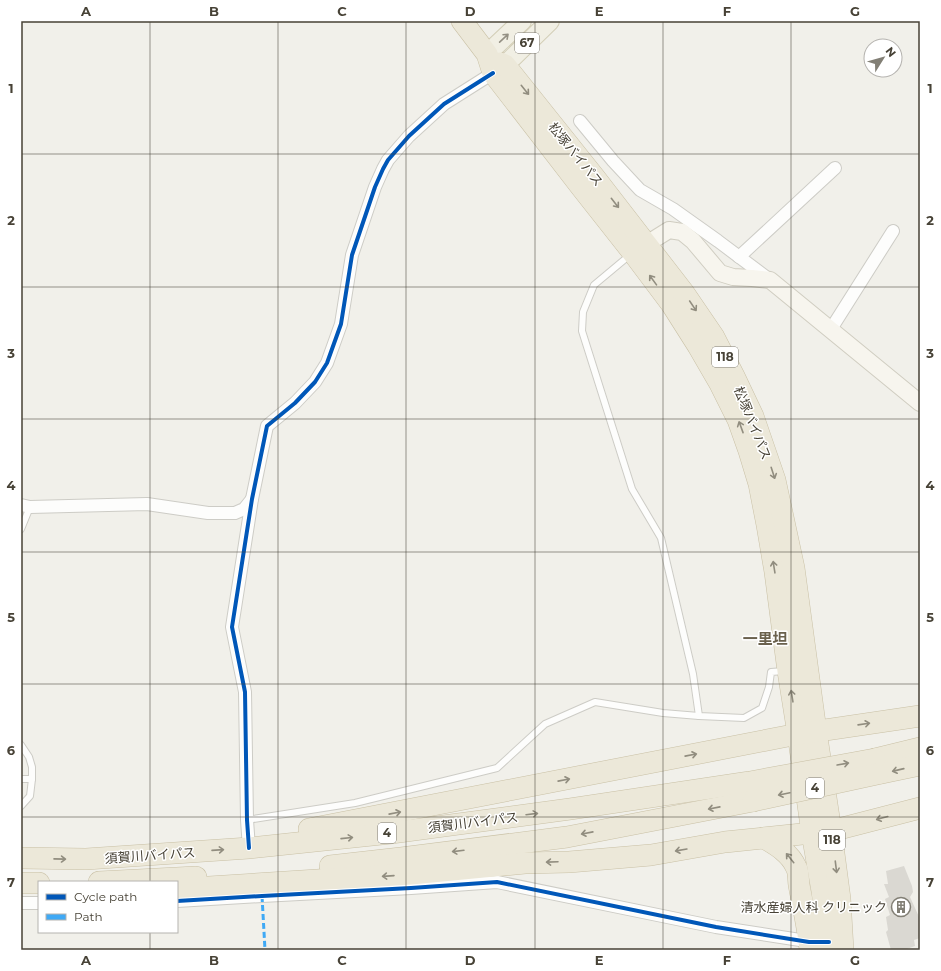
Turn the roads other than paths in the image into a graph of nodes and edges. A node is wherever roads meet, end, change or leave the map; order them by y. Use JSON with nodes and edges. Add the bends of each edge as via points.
{"nodes":[{"id":1,"x":462,"y":21,"type":"edge"},
{"id":2,"x":522,"y":21,"type":"edge"},
{"id":3,"x":550,"y":21,"type":"edge"},
{"id":4,"x":495,"y":64,"type":"junction"},
{"id":5,"x":580,"y":121,"type":"dead end"},
{"id":6,"x":835,"y":168,"type":"dead end"},
{"id":7,"x":893,"y":231,"type":"dead end"},
{"id":8,"x":640,"y":248,"type":"junction"},
{"id":9,"x":739,"y":256,"type":"junction"},
{"id":10,"x":770,"y":280,"type":"junction"},
{"id":11,"x":831,"y":330,"type":"junction"},
{"id":12,"x":920,"y":403,"type":"edge"},
{"id":13,"x":252,"y":499,"type":"junction"},
{"id":14,"x":26,"y":506,"type":"edge"},
{"id":15,"x":21,"y":529,"type":"edge"},
{"id":16,"x":788,"y":671,"type":"junction"},
{"id":17,"x":699,"y":716,"type":"junction"},
{"id":18,"x":920,"y":716,"type":"edge"},
{"id":19,"x":807,"y":733,"type":"junction"},
{"id":20,"x":21,"y":745,"type":"edge"},
{"id":21,"x":920,"y":748,"type":"edge"},
{"id":22,"x":920,"y":765,"type":"edge"},
{"id":23,"x":876,"y":767,"type":"junction"},
{"id":24,"x":21,"y":779,"type":"edge"},
{"id":25,"x":32,"y":780,"type":"junction"},
{"id":26,"x":751,"y":791,"type":"junction"},
{"id":27,"x":21,"y":806,"type":"edge"},
{"id":28,"x":920,"y":808,"type":"edge"},
{"id":29,"x":247,"y":820,"type":"junction"},
{"id":30,"x":822,"y":832,"type":"junction"},
{"id":31,"x":764,"y":838,"type":"junction"},
{"id":32,"x":249,"y":848,"type":"junction"},
{"id":33,"x":21,"y":858,"type":"edge"},
{"id":34,"x":118,"y":881,"type":"edge"},
{"id":35,"x":411,"y":881,"type":"junction"},
{"id":36,"x":21,"y":883,"type":"edge"},
{"id":37,"x":38,"y":884,"type":"edge"},
{"id":38,"x":178,"y":889,"type":"edge"},
{"id":39,"x":178,"y":901,"type":"edge"},
{"id":40,"x":21,"y":903,"type":"edge"},
{"id":41,"x":38,"y":903,"type":"edge"},
{"id":42,"x":824,"y":947,"type":"edge"}],
"edges":[{"from":1,"to":4,"type":"highway","name":"松塚バイパス","number":"118"},
{"from":4,"to":2,"type":"main road","number":"67","one_way":true},
{"from":3,"to":4,"type":"main road","number":"67"},
{"from":4,"to":8,"type":"highway","name":"松塚バイパス","number":"118","via":[[581,187]]},
{"from":4,"to":13,"type":"street","via":[[444,104],[409,136],[388,160],[375,187],[352,255],[340,324],[327,363],[315,382],[295,403],[267,426]]},
{"from":5,"to":9,"type":"street","via":[[640,190],[673,209]]},
{"from":6,"to":9,"type":"street"},
{"from":7,"to":11,"type":"street"},
{"from":8,"to":10,"type":"street","via":[[669,230],[682,232],[720,273],[733,277]]},
{"from":16,"to":8,"type":"highway","name":"松塚バイパス","number":"118","one_way":true,"via":[[767,525],[759,484],[745,438],[720,384]]},
{"from":8,"to":17,"type":"lane","via":[[594,285],[583,312],[582,331],[632,489],[661,538]]},
{"from":8,"to":19,"type":"highway","name":"松塚バイパス","number":"118","one_way":true,"via":[[684,293],[714,337],[753,416],[775,480],[794,568]]},
{"from":9,"to":10,"type":"street"},
{"from":10,"to":11,"type":"street"},
{"from":11,"to":12,"type":"street"},
{"from":13,"to":14,"type":"street","via":[[244,509],[235,513],[208,513],[147,504]]},
{"from":13,"to":29,"type":"street","via":[[232,627],[245,692]]},
{"from":14,"to":15,"type":"lane"},
{"from":16,"to":17,"type":"lane","via":[[771,672],[762,708],[744,718]]},
{"from":19,"to":16,"type":"highway","name":"松塚バイパス","number":"118","one_way":true},
{"from":17,"to":29,"type":"lane","via":[[595,702],[545,724],[497,768],[355,803]]},
{"from":19,"to":18,"type":"highway","one_way":true},
{"from":19,"to":30,"type":"highway","number":"118"},
{"from":32,"to":19,"type":"highway","one_way":true,"via":[[270,837]]},
{"from":20,"to":25,"type":"lane","via":[[29,757]]},
{"from":21,"to":23,"type":"highway","name":"須賀川バイパス","number":"4"},
{"from":22,"to":23,"type":"highway","name":"須賀川バイパス","number":"4","one_way":true},
{"from":23,"to":26,"type":"highway","name":"須賀川バイパス","number":"4","bridge":true},
{"from":24,"to":25,"type":"lane"},
{"from":25,"to":27,"type":"lane","via":[[30,796]]},
{"from":32,"to":26,"type":"highway","name":"須賀川バイパス","number":"4","one_way":true},
{"from":26,"to":34,"type":"highway","name":"須賀川バイパス","number":"4","one_way":true,"via":[[567,837],[254,874]]},
{"from":28,"to":30,"type":"highway","one_way":true},
{"from":29,"to":32,"type":"street"},
{"from":30,"to":31,"type":"highway"},
{"from":30,"to":42,"type":"highway","number":"118","via":[[840,899]]},
{"from":31,"to":35,"type":"highway","one_way":true,"via":[[651,855],[525,863]]},
{"from":42,"to":31,"type":"highway","one_way":true,"via":[[798,881],[797,868],[783,850]]},
{"from":33,"to":32,"type":"highway","name":"須賀川バイパス","number":"4","one_way":true,"via":[[86,859]]},
{"from":35,"to":38,"type":"highway","one_way":true},
{"from":35,"to":39,"type":"street","via":[[262,896]]},
{"from":35,"to":42,"type":"street","via":[[497,882]]},
{"from":36,"to":37,"type":"highway"},
{"from":40,"to":41,"type":"street"}]}
